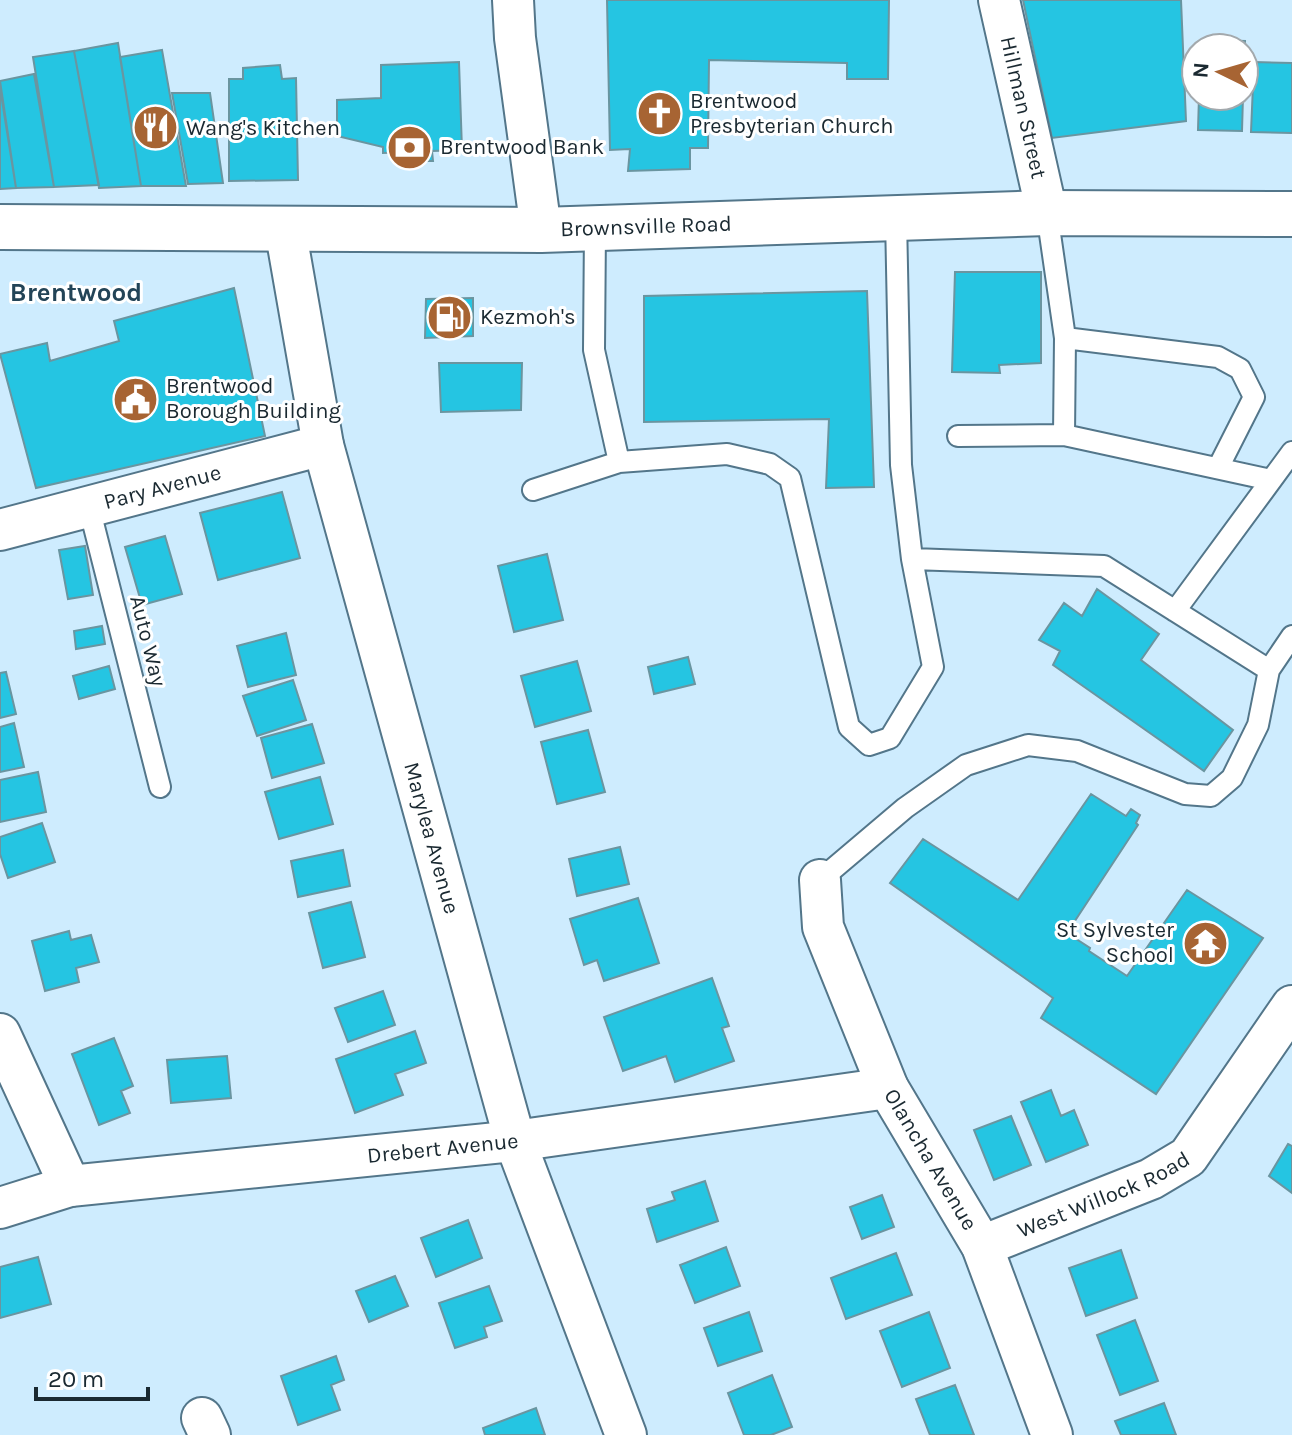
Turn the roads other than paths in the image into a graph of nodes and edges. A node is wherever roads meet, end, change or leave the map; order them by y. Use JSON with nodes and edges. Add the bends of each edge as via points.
{"nodes":[{"id":1,"x":513,"y":0,"type":"edge"},
{"id":2,"x":999,"y":0,"type":"edge"},
{"id":3,"x":1047,"y":213,"type":"junction"},
{"id":4,"x":1292,"y":214,"type":"edge"},
{"id":5,"x":896,"y":218,"type":"junction"},
{"id":6,"x":0,"y":227,"type":"edge"},
{"id":7,"x":285,"y":228,"type":"junction"},
{"id":8,"x":595,"y":228,"type":"junction"},
{"id":9,"x":541,"y":230,"type":"junction"},
{"id":10,"x":1065,"y":338,"type":"junction"},
{"id":11,"x":1064,"y":435,"type":"junction"},
{"id":12,"x":958,"y":436,"type":"dead end"},
{"id":13,"x":323,"y":445,"type":"junction"},
{"id":14,"x":1292,"y":452,"type":"edge"},
{"id":15,"x":619,"y":462,"type":"junction"},
{"id":16,"x":1218,"y":468,"type":"junction"},
{"id":17,"x":1271,"y":480,"type":"junction"},
{"id":18,"x":533,"y":490,"type":"dead end"},
{"id":19,"x":89,"y":507,"type":"junction"},
{"id":20,"x":0,"y":530,"type":"edge"},
{"id":21,"x":912,"y":559,"type":"junction"},
{"id":22,"x":1175,"y":611,"type":"junction"},
{"id":23,"x":1292,"y":636,"type":"edge"},
{"id":24,"x":1269,"y":670,"type":"junction"},
{"id":25,"x":160,"y":787,"type":"dead end"},
{"id":26,"x":820,"y":880,"type":"joint"},
{"id":27,"x":1292,"y":1006,"type":"edge"},
{"id":28,"x":0,"y":1034,"type":"edge"},
{"id":29,"x":888,"y":1088,"type":"junction"},
{"id":30,"x":515,"y":1141,"type":"junction"},
{"id":31,"x":70,"y":1186,"type":"junction"},
{"id":32,"x":0,"y":1208,"type":"edge"},
{"id":33,"x":982,"y":1246,"type":"junction"},
{"id":34,"x":626,"y":1435,"type":"edge"},
{"id":35,"x":1052,"y":1435,"type":"edge"}],
"edges":[{"from":1,"to":9,"type":"street"},
{"from":2,"to":3,"type":"street","name":"Hillman Street"},
{"from":3,"to":4,"type":"main road","name":"Brownsville Road"},
{"from":3,"to":5,"type":"main road","name":"Brownsville Road"},
{"from":3,"to":10,"type":"lane"},
{"from":5,"to":8,"type":"main road","name":"Brownsville Road"},
{"from":5,"to":21,"type":"lane","via":[[901,465]]},
{"from":6,"to":7,"type":"main road","name":"Brownsville Road"},
{"from":7,"to":9,"type":"main road","name":"Brownsville Road"},
{"from":7,"to":13,"type":"street","name":"Marylea Avenue"},
{"from":8,"to":9,"type":"main road","name":"Brownsville Road"},
{"from":8,"to":15,"type":"lane","via":[[594,350]]},
{"from":10,"to":11,"type":"lane"},
{"from":10,"to":16,"type":"lane","via":[[1218,357],[1240,369],[1254,397]]},
{"from":11,"to":12,"type":"lane"},
{"from":11,"to":16,"type":"lane"},
{"from":13,"to":19,"type":"street","name":"Pary Avenue"},
{"from":13,"to":30,"type":"street","name":"Marylea Avenue"},
{"from":14,"to":17,"type":"lane"},
{"from":15,"to":18,"type":"lane"},
{"from":15,"to":21,"type":"lane","via":[[727,454],[770,464],[790,478],[849,727],[869,745],[890,738],[933,667]]},
{"from":16,"to":17,"type":"lane"},
{"from":17,"to":22,"type":"lane"},
{"from":19,"to":20,"type":"street","name":"Pary Avenue"},
{"from":19,"to":25,"type":"lane","name":"Auto Way"},
{"from":21,"to":22,"type":"lane","via":[[1104,566]]},
{"from":22,"to":24,"type":"lane"},
{"from":23,"to":24,"type":"lane"},
{"from":24,"to":26,"type":"lane","via":[[1258,725],[1232,778],[1211,796],[1185,794],[1077,751],[1028,745],[966,765]]},
{"from":26,"to":29,"type":"street","name":"Olancha Avenue","via":[[823,927]]},
{"from":27,"to":33,"type":"street","name":"West Willock Road","via":[[1188,1157],[1151,1179]]},
{"from":28,"to":31,"type":"street"},
{"from":29,"to":30,"type":"street","name":"Drebert Avenue"},
{"from":29,"to":33,"type":"street","name":"Olancha Avenue"},
{"from":30,"to":31,"type":"street","name":"Drebert Avenue"},
{"from":30,"to":34,"type":"street","name":"Marylea Avenue"},
{"from":31,"to":32,"type":"street","name":"Drebert Avenue"},
{"from":33,"to":35,"type":"street","name":"Olancha Avenue"}]}
